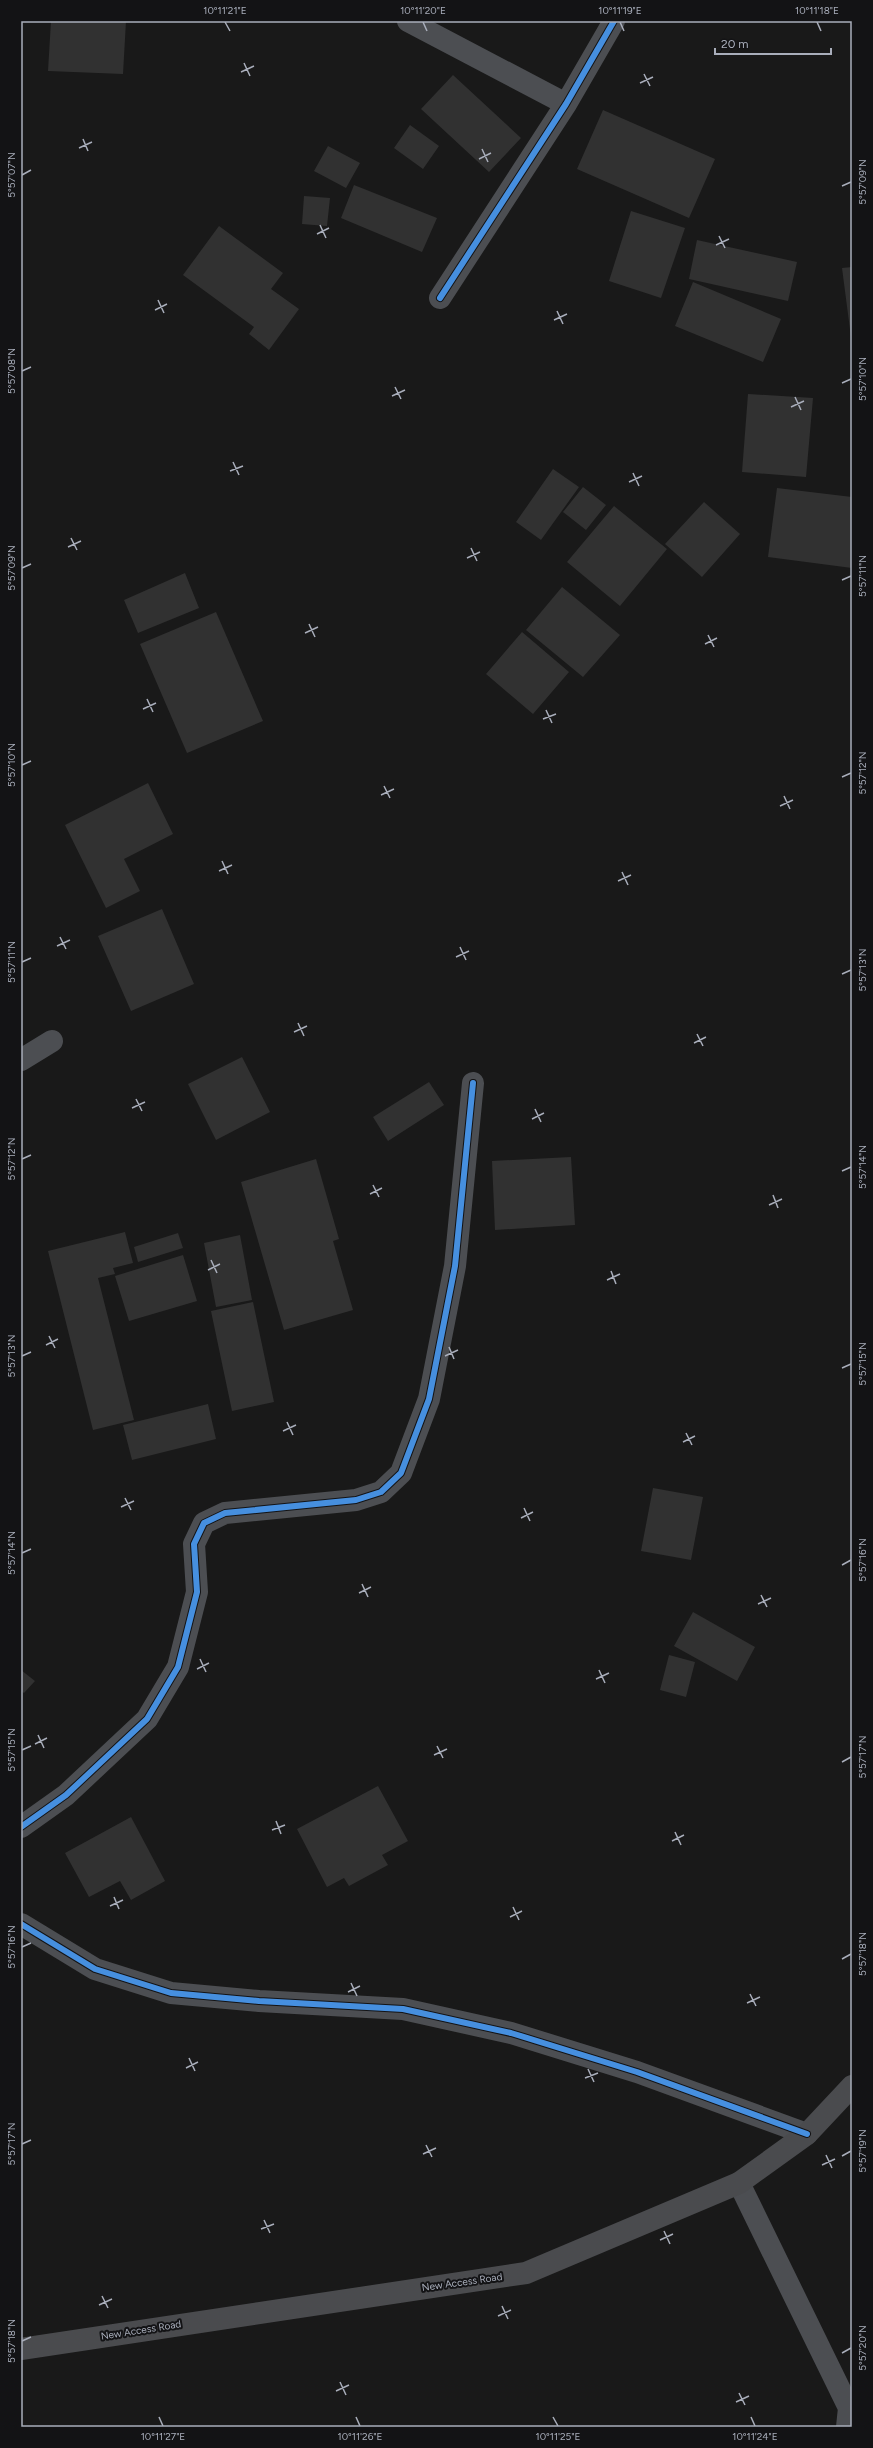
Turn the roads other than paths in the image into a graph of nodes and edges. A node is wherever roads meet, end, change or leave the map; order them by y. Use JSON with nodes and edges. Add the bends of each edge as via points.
{"nodes":[{"id":1,"x":408,"y":21,"type":"edge"},
{"id":2,"x":614,"y":21,"type":"edge"},
{"id":3,"x":566,"y":104,"type":"junction"},
{"id":4,"x":440,"y":298,"type":"dead end"},
{"id":5,"x":52,"y":1041,"type":"dead end"},
{"id":6,"x":21,"y":1060,"type":"edge"},
{"id":7,"x":473,"y":1083,"type":"dead end"},
{"id":8,"x":21,"y":1828,"type":"edge"},
{"id":9,"x":21,"y":1924,"type":"edge"},
{"id":10,"x":852,"y":2086,"type":"edge"},
{"id":11,"x":807,"y":2134,"type":"junction"},
{"id":12,"x":739,"y":2183,"type":"junction"},
{"id":13,"x":21,"y":2349,"type":"edge"},
{"id":14,"x":847,"y":2427,"type":"edge"}],
"edges":[{"from":1,"to":3,"type":"street"},
{"from":2,"to":3,"type":"street"},
{"from":3,"to":4,"type":"street"},
{"from":5,"to":6,"type":"street"},
{"from":7,"to":8,"type":"street","via":[[455,1266],[429,1399],[401,1473],[381,1492],[356,1500],[225,1513],[204,1523],[194,1544],[197,1592],[178,1667],[147,1719],[66,1795]]},
{"from":9,"to":11,"type":"street","via":[[95,1969],[171,1993],[403,2010],[511,2033],[637,2072]]},
{"from":10,"to":11,"type":"main road","name":"New Access Road"},
{"from":11,"to":12,"type":"main road","name":"New Access Road"},
{"from":12,"to":13,"type":"main road","name":"New Access Road","via":[[526,2273]]},
{"from":12,"to":14,"type":"street","via":[[848,2408]]}]}
